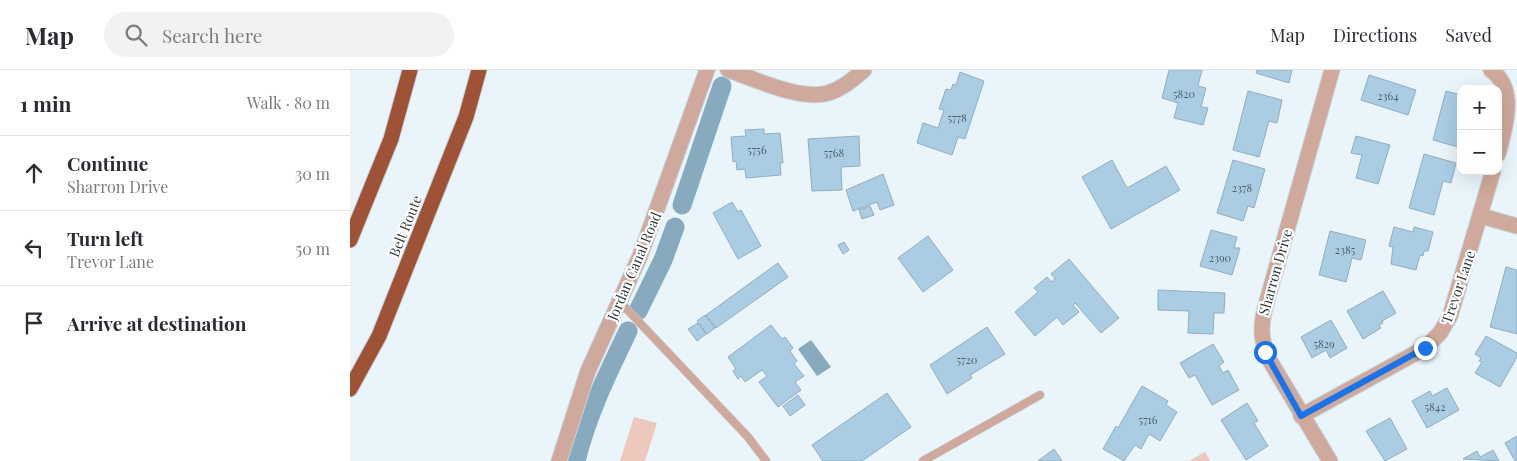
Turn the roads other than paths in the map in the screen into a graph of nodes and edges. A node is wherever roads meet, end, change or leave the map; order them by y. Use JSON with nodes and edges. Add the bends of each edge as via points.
{"nodes":[{"id":1,"x":410,"y":70,"type":"edge"},
{"id":2,"x":479,"y":70,"type":"edge"},
{"id":3,"x":707,"y":70,"type":"edge"},
{"id":4,"x":728,"y":70,"type":"edge"},
{"id":5,"x":864,"y":70,"type":"edge"},
{"id":6,"x":1332,"y":70,"type":"edge"},
{"id":7,"x":1491,"y":70,"type":"edge"},
{"id":8,"x":1502,"y":138,"type":"edge"},
{"id":9,"x":1493,"y":175,"type":"edge"},
{"id":10,"x":1481,"y":216,"type":"junction"},
{"id":11,"x":1517,"y":226,"type":"edge"},
{"id":12,"x":350,"y":240,"type":"edge"},
{"id":13,"x":620,"y":302,"type":"junction"},
{"id":14,"x":350,"y":389,"type":"edge"},
{"id":15,"x":1040,"y":395,"type":"dead end"},
{"id":16,"x":1301,"y":416,"type":"junction"},
{"id":17,"x":559,"y":461,"type":"edge"},
{"id":18,"x":766,"y":461,"type":"edge"},
{"id":19,"x":924,"y":461,"type":"edge"},
{"id":20,"x":1330,"y":461,"type":"edge"}],
"edges":[{"from":1,"to":12,"type":"highway","via":[[391,138]]},
{"from":2,"to":14,"type":"highway","name":"Belt Route","via":[[466,117],[379,336]]},
{"from":3,"to":13,"type":"street","name":"Jordan Canal Road","via":[[658,208]]},
{"from":4,"to":5,"type":"street","via":[[796,92],[814,94],[840,88]]},
{"from":6,"to":16,"type":"street","name":"Sharron Drive","via":[[1261,323],[1265,352]]},
{"from":7,"to":8,"type":"street","via":[[1506,82],[1511,103]]},
{"from":9,"to":10,"type":"street","name":"Trevor Lane"},
{"from":10,"to":11,"type":"street"},
{"from":10,"to":16,"type":"street","name":"Trevor Lane","via":[[1450,316],[1440,333],[1425,348]]},
{"from":13,"to":17,"type":"street","name":"Jordan Canal Road","via":[[588,371]]},
{"from":13,"to":18,"type":"lane","via":[[748,437]]},
{"from":15,"to":19,"type":"lane"},
{"from":16,"to":20,"type":"street","name":"Sharron Drive"}]}
